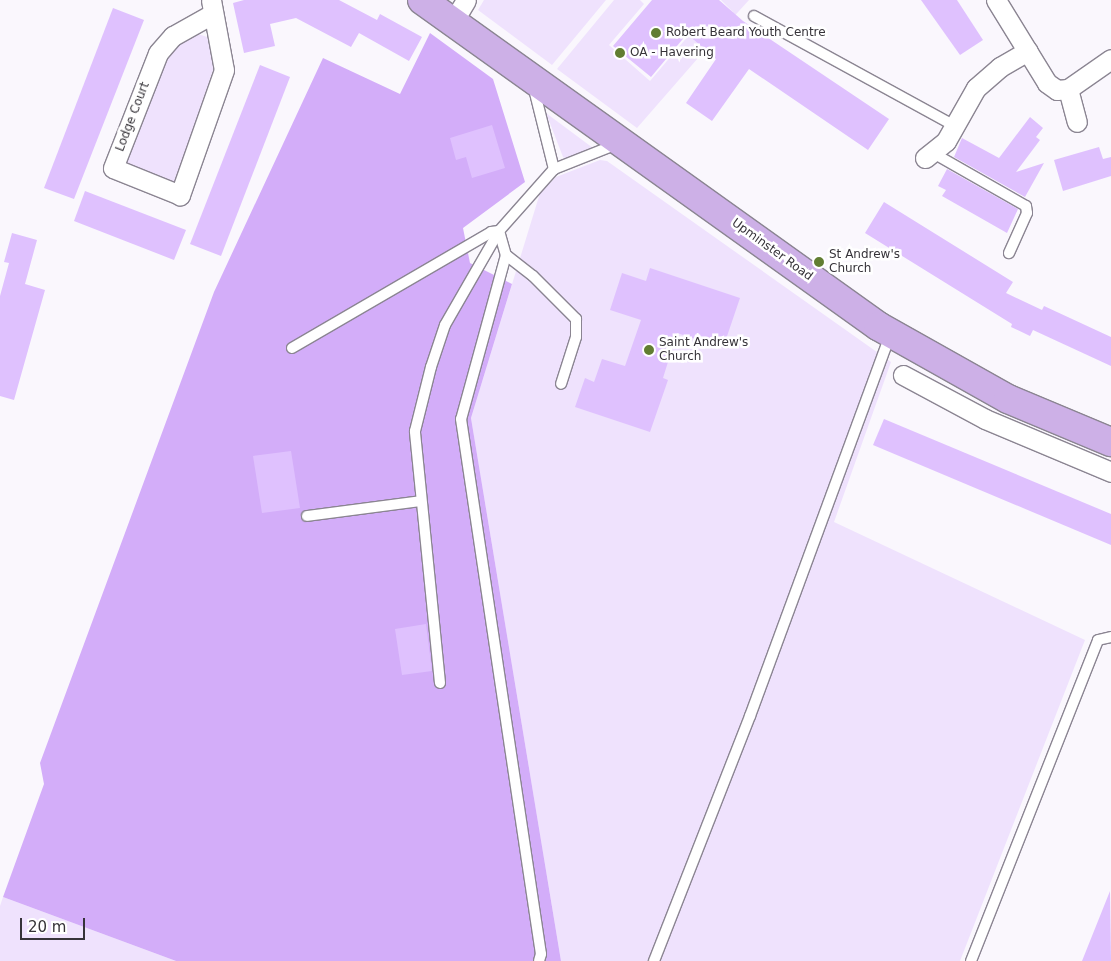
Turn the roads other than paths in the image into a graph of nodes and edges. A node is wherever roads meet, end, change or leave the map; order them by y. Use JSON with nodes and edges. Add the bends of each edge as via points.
{"nodes":[{"id":1,"x":422,"y":0,"type":"edge"},
{"id":2,"x":996,"y":0,"type":"edge"},
{"id":3,"x":211,"y":7,"type":"edge"},
{"id":4,"x":460,"y":10,"type":"edge"},
{"id":5,"x":754,"y":16,"type":"dead end"},
{"id":6,"x":1028,"y":51,"type":"junction"},
{"id":7,"x":1111,"y":59,"type":"edge"},
{"id":8,"x":531,"y":77,"type":"junction"},
{"id":9,"x":1068,"y":89,"type":"junction"},
{"id":10,"x":1077,"y":122,"type":"dead end"},
{"id":11,"x":955,"y":126,"type":"junction"},
{"id":12,"x":621,"y":143,"type":"junction"},
{"id":13,"x":929,"y":156,"type":"joint"},
{"id":14,"x":554,"y":169,"type":"junction"},
{"id":15,"x":498,"y":232,"type":"junction"},
{"id":16,"x":1009,"y":253,"type":"dead end"},
{"id":17,"x":506,"y":255,"type":"junction"},
{"id":18,"x":891,"y":333,"type":"junction"},
{"id":19,"x":292,"y":348,"type":"dead end"},
{"id":20,"x":903,"y":375,"type":"dead end"},
{"id":21,"x":561,"y":384,"type":"dead end"},
{"id":22,"x":1111,"y":442,"type":"edge"},
{"id":23,"x":1111,"y":472,"type":"edge"},
{"id":24,"x":421,"y":501,"type":"junction"},
{"id":25,"x":307,"y":516,"type":"dead end"},
{"id":26,"x":1111,"y":637,"type":"edge"},
{"id":27,"x":440,"y":683,"type":"dead end"},
{"id":28,"x":539,"y":961,"type":"edge"},
{"id":29,"x":654,"y":961,"type":"edge"},
{"id":30,"x":972,"y":961,"type":"edge"}],
"edges":[{"from":1,"to":4,"type":"main road","name":"Upminster Road"},
{"from":2,"to":6,"type":"street"},
{"from":3,"to":3,"type":"street","name":"Lodge Court","via":[[224,70],[180,194],[113,168],[158,53],[173,36]]},
{"from":4,"to":8,"type":"main road","name":"Upminster Road"},
{"from":5,"to":11,"type":"lane"},
{"from":6,"to":9,"type":"street","via":[[1047,83],[1057,90]]},
{"from":6,"to":11,"type":"street","via":[[1000,67],[976,88]]},
{"from":7,"to":9,"type":"street"},
{"from":8,"to":12,"type":"main road","name":"Upminster Road"},
{"from":8,"to":14,"type":"lane"},
{"from":9,"to":10,"type":"street"},
{"from":11,"to":13,"type":"street"},
{"from":12,"to":14,"type":"lane"},
{"from":12,"to":18,"type":"main road","name":"Upminster Road"},
{"from":13,"to":16,"type":"lane","via":[[1026,206]]},
{"from":14,"to":15,"type":"lane"},
{"from":15,"to":17,"type":"lane"},
{"from":15,"to":19,"type":"lane","via":[[491,232]]},
{"from":15,"to":24,"type":"lane","via":[[445,325],[431,367],[415,431]]},
{"from":17,"to":21,"type":"lane","via":[[533,276],[576,319],[576,338]]},
{"from":17,"to":28,"type":"lane","via":[[461,419],[541,954]]},
{"from":18,"to":22,"type":"main road","name":"Upminster Road","via":[[1008,399]]},
{"from":18,"to":29,"type":"lane","via":[[750,716]]},
{"from":20,"to":23,"type":"street","via":[[985,418]]},
{"from":24,"to":25,"type":"lane"},
{"from":24,"to":27,"type":"lane"},
{"from":26,"to":30,"type":"lane","via":[[1098,640]]}]}
